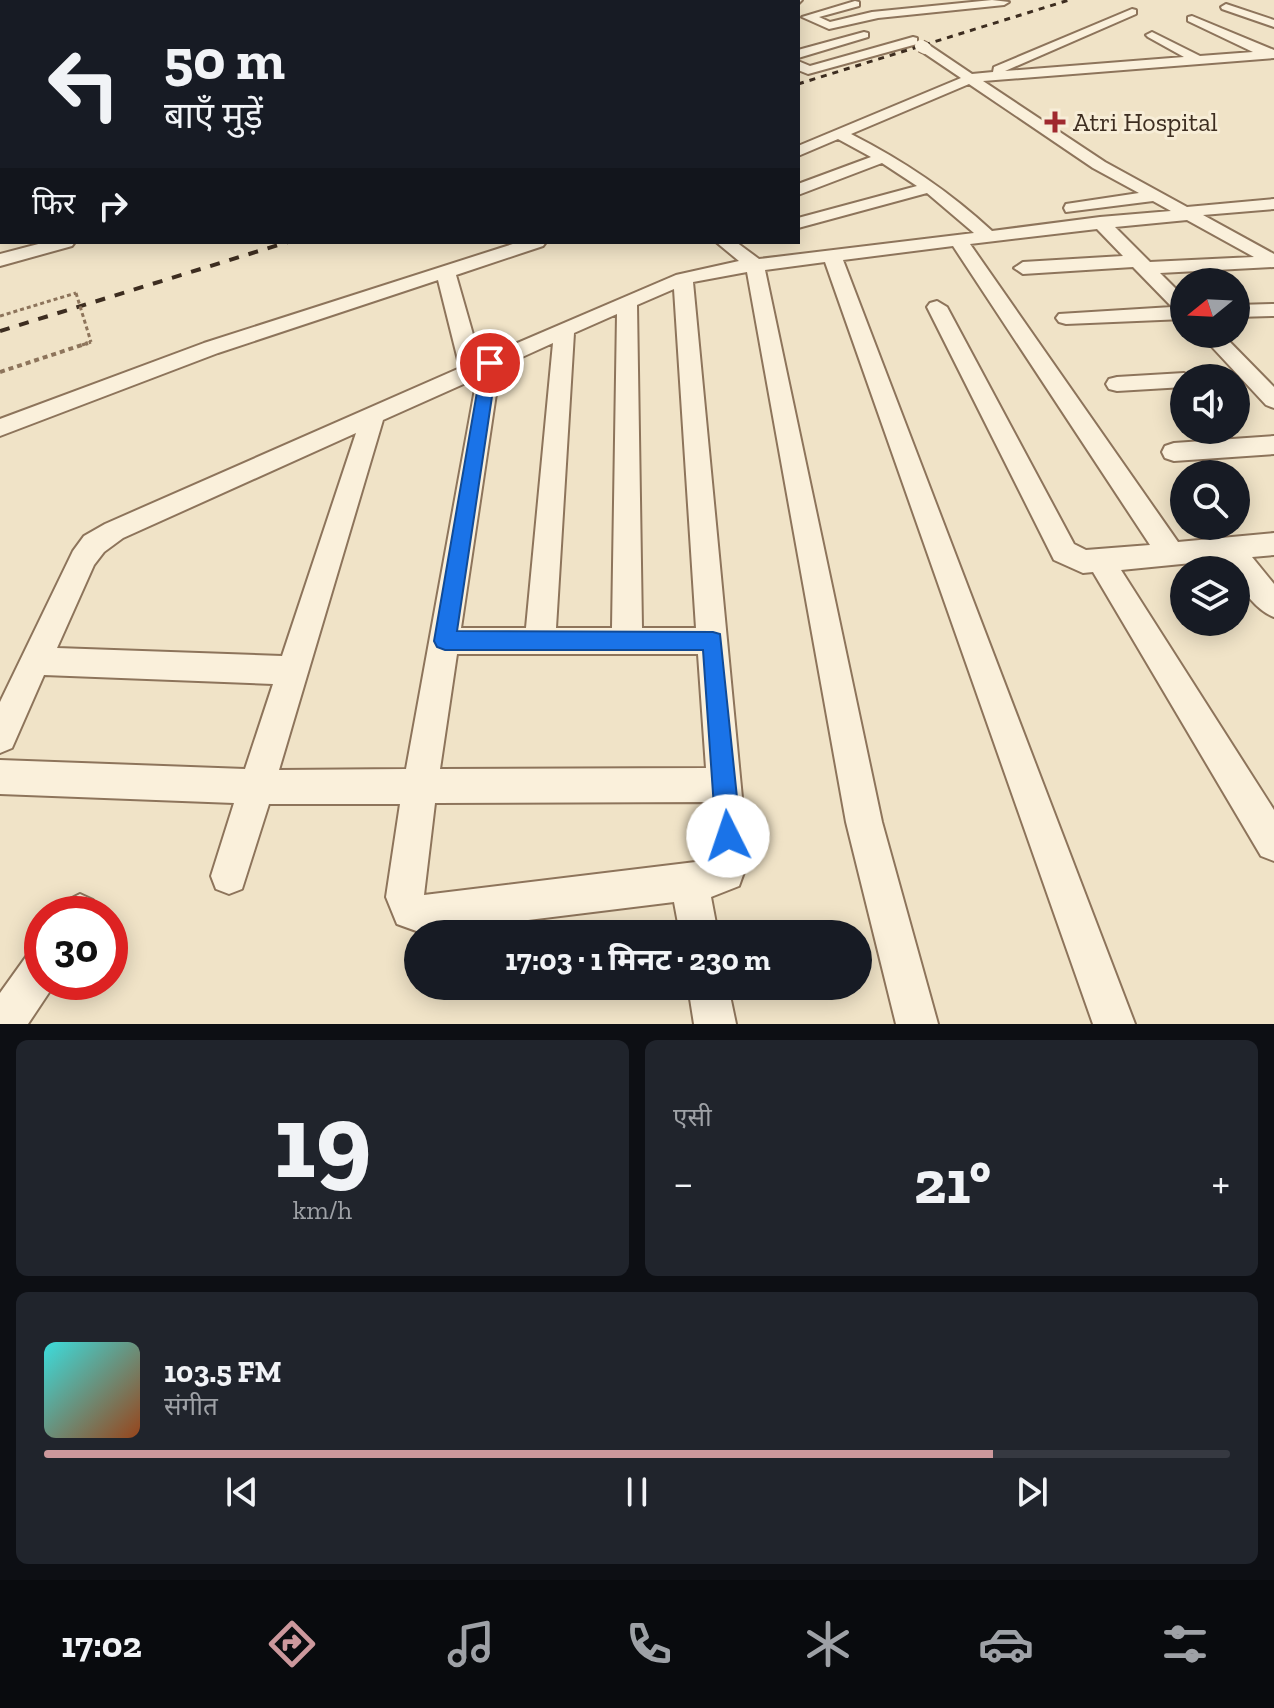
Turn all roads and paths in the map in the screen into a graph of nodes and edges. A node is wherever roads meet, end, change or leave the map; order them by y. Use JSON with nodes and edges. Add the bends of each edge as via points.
{"nodes":[{"id":1,"x":1002,"y":1,"type":"edge"},
{"id":2,"x":852,"y":2,"type":"edge"},
{"id":3,"x":1226,"y":7,"type":"dead end"},
{"id":4,"x":944,"y":8,"type":"junction"},
{"id":5,"x":1015,"y":11,"type":"dead end"},
{"id":6,"x":1132,"y":12,"type":"dead end"},
{"id":7,"x":873,"y":16,"type":"junction"},
{"id":8,"x":1192,"y":19,"type":"dead end"},
{"id":9,"x":945,"y":22,"type":"dead end"},
{"id":10,"x":1274,"y":24,"type":"edge"},
{"id":11,"x":877,"y":31,"type":"dead end"},
{"id":12,"x":1152,"y":35,"type":"dead end"},
{"id":13,"x":913,"y":41,"type":"junction"},
{"id":14,"x":1272,"y":54,"type":"edge"},
{"id":15,"x":1198,"y":60,"type":"junction"},
{"id":16,"x":800,"y":61,"type":"edge"},
{"id":17,"x":800,"y":64,"type":"edge"},
{"id":18,"x":974,"y":75,"type":"junction"},
{"id":19,"x":839,"y":134,"type":"junction"},
{"id":20,"x":800,"y":150,"type":"edge"},
{"id":21,"x":885,"y":157,"type":"junction"},
{"id":22,"x":931,"y":187,"type":"junction"},
{"id":23,"x":800,"y":189,"type":"edge"},
{"id":24,"x":1154,"y":196,"type":"junction"},
{"id":25,"x":1274,"y":204,"type":"edge"},
{"id":26,"x":1185,"y":214,"type":"junction"},
{"id":27,"x":800,"y":222,"type":"edge"},
{"id":28,"x":1100,"y":222,"type":"junction"},
{"id":29,"x":981,"y":230,"type":"junction"},
{"id":30,"x":959,"y":242,"type":"junction"},
{"id":31,"x":59,"y":244,"type":"edge"},
{"id":32,"x":531,"y":244,"type":"edge"},
{"id":33,"x":729,"y":244,"type":"edge"},
{"id":34,"x":833,"y":258,"type":"junction"},
{"id":35,"x":0,"y":260,"type":"edge"},
{"id":36,"x":1274,"y":261,"type":"edge"},
{"id":37,"x":1142,"y":264,"type":"junction"},
{"id":38,"x":755,"y":265,"type":"junction"},
{"id":39,"x":1023,"y":268,"type":"dead end"},
{"id":40,"x":446,"y":273,"type":"junction"},
{"id":41,"x":683,"y":279,"type":"junction"},
{"id":42,"x":1170,"y":295,"type":"edge"},
{"id":43,"x":627,"y":302,"type":"junction"},
{"id":44,"x":937,"y":307,"type":"dead end"},
{"id":45,"x":1274,"y":310,"type":"edge"},
{"id":46,"x":1250,"y":311,"type":"edge"},
{"id":47,"x":1170,"y":312,"type":"edge"},
{"id":48,"x":0,"y":316,"type":"edge"},
{"id":49,"x":1066,"y":318,"type":"dead end"},
{"id":50,"x":564,"y":330,"type":"junction"},
{"id":51,"x":1228,"y":348,"type":"edge"},
{"id":52,"x":481,"y":367,"type":"junction"},
{"id":53,"x":0,"y":372,"type":"edge"},
{"id":54,"x":1263,"y":376,"type":"edge"},
{"id":55,"x":1170,"y":381,"type":"edge"},
{"id":56,"x":1117,"y":384,"type":"dead end"},
{"id":57,"x":1274,"y":400,"type":"edge"},
{"id":58,"x":373,"y":415,"type":"junction"},
{"id":59,"x":0,"y":428,"type":"edge"},
{"id":60,"x":1274,"y":445,"type":"edge"},
{"id":61,"x":1174,"y":452,"type":"dead end"},
{"id":62,"x":1274,"y":544,"type":"edge"},
{"id":63,"x":1228,"y":548,"type":"junction"},
{"id":64,"x":1171,"y":554,"type":"junction"},
{"id":65,"x":1101,"y":561,"type":"junction"},
{"id":66,"x":1274,"y":605,"type":"edge"},
{"id":67,"x":445,"y":641,"type":"junction"},
{"id":68,"x":713,"y":641,"type":"junction"},
{"id":69,"x":540,"y":642,"type":"junction"},
{"id":70,"x":627,"y":643,"type":"junction"},
{"id":71,"x":38,"y":661,"type":"junction"},
{"id":72,"x":293,"y":671,"type":"junction"},
{"id":73,"x":0,"y":737,"type":"edge"},
{"id":74,"x":0,"y":777,"type":"edge"},
{"id":75,"x":724,"y":785,"type":"junction"},
{"id":76,"x":420,"y":786,"type":"junction"},
{"id":77,"x":256,"y":787,"type":"junction"},
{"id":78,"x":1274,"y":843,"type":"edge"},
{"id":79,"x":229,"y":876,"type":"dead end"},
{"id":80,"x":689,"y":879,"type":"junction"},
{"id":81,"x":696,"y":920,"type":"edge"},
{"id":82,"x":24,"y":994,"type":"edge"},
{"id":83,"x":711,"y":1000,"type":"edge"},
{"id":84,"x":3,"y":1024,"type":"edge"},
{"id":85,"x":715,"y":1024,"type":"edge"},
{"id":86,"x":917,"y":1024,"type":"edge"},
{"id":87,"x":1114,"y":1024,"type":"edge"}],
"edges":[{"from":1,"to":4,"type":"street"},
{"from":1,"to":5,"type":"street"},
{"from":2,"to":7,"type":"street"},
{"from":2,"to":7,"type":"street","via":[[808,17],[829,26]]},
{"from":3,"to":10,"type":"street"},
{"from":4,"to":7,"type":"street"},
{"from":4,"to":9,"type":"street","via":[[961,18]]},
{"from":6,"to":18,"type":"street"},
{"from":7,"to":13,"type":"street"},
{"from":8,"to":14,"type":"street"},
{"from":11,"to":16,"type":"street"},
{"from":12,"to":15,"type":"street"},
{"from":13,"to":17,"type":"street","via":[[808,70]]},
{"from":13,"to":18,"type":"street"},
{"from":14,"to":15,"type":"street"},
{"from":15,"to":18,"type":"street"},
{"from":18,"to":19,"type":"street"},
{"from":18,"to":24,"type":"street","via":[[1099,165]]},
{"from":19,"to":20,"type":"street"},
{"from":19,"to":21,"type":"street"},
{"from":21,"to":22,"type":"street"},
{"from":21,"to":23,"type":"street"},
{"from":22,"to":27,"type":"street"},
{"from":22,"to":29,"type":"street"},
{"from":24,"to":26,"type":"street"},
{"from":24,"to":29,"type":"street","via":[[1041,212]]},
{"from":25,"to":26,"type":"street"},
{"from":26,"to":28,"type":"street"},
{"from":26,"to":36,"type":"street"},
{"from":28,"to":29,"type":"street"},
{"from":28,"to":37,"type":"street"},
{"from":29,"to":30,"type":"street"},
{"from":30,"to":34,"type":"street"},
{"from":30,"to":64,"type":"street"},
{"from":31,"to":35,"type":"street"},
{"from":32,"to":40,"type":"street"},
{"from":33,"to":38,"type":"street"},
{"from":34,"to":38,"type":"street"},
{"from":34,"to":87,"type":"street"},
{"from":36,"to":37,"type":"street"},
{"from":37,"to":39,"type":"street"},
{"from":37,"to":42,"type":"street"},
{"from":38,"to":41,"type":"street"},
{"from":38,"to":86,"type":"street","via":[[864,822]]},
{"from":40,"to":52,"type":"street"},
{"from":40,"to":59,"type":"street","via":[[211,348]]},
{"from":41,"to":43,"type":"street"},
{"from":41,"to":68,"type":"street"},
{"from":43,"to":50,"type":"street"},
{"from":43,"to":70,"type":"street"},
{"from":44,"to":65,"type":"street","via":[[1064,552],[1083,562]]},
{"from":45,"to":46,"type":"street"},
{"from":47,"to":49,"type":"street"},
{"from":48,"to":53,"type":"path","bridge":true,"via":[[76,293],[91,342]]},
{"from":50,"to":52,"type":"street"},
{"from":50,"to":69,"type":"street"},
{"from":51,"to":54,"type":"street"},
{"from":52,"to":58,"type":"street"},
{"from":52,"to":67,"type":"street"},
{"from":54,"to":57,"type":"street"},
{"from":55,"to":56,"type":"street"},
{"from":58,"to":71,"type":"street","via":[[94,544]]},
{"from":58,"to":72,"type":"street"},
{"from":60,"to":61,"type":"street"},
{"from":62,"to":63,"type":"street"},
{"from":63,"to":64,"type":"street"},
{"from":63,"to":66,"type":"street"},
{"from":64,"to":65,"type":"street"},
{"from":65,"to":78,"type":"street"},
{"from":67,"to":69,"type":"street"},
{"from":67,"to":76,"type":"street"},
{"from":68,"to":70,"type":"street"},
{"from":68,"to":75,"type":"street"},
{"from":69,"to":70,"type":"street"},
{"from":71,"to":72,"type":"street"},
{"from":71,"to":73,"type":"street"},
{"from":72,"to":77,"type":"street"},
{"from":74,"to":77,"type":"street"},
{"from":75,"to":76,"type":"street"},
{"from":75,"to":80,"type":"street","via":[[730,861],[726,873]]},
{"from":76,"to":77,"type":"street"},
{"from":76,"to":80,"type":"street","via":[[405,897],[410,911],[422,914]]},
{"from":77,"to":79,"type":"street"},
{"from":80,"to":81,"type":"street"},
{"from":82,"to":84,"type":"street"},
{"from":83,"to":85,"type":"street"}]}
